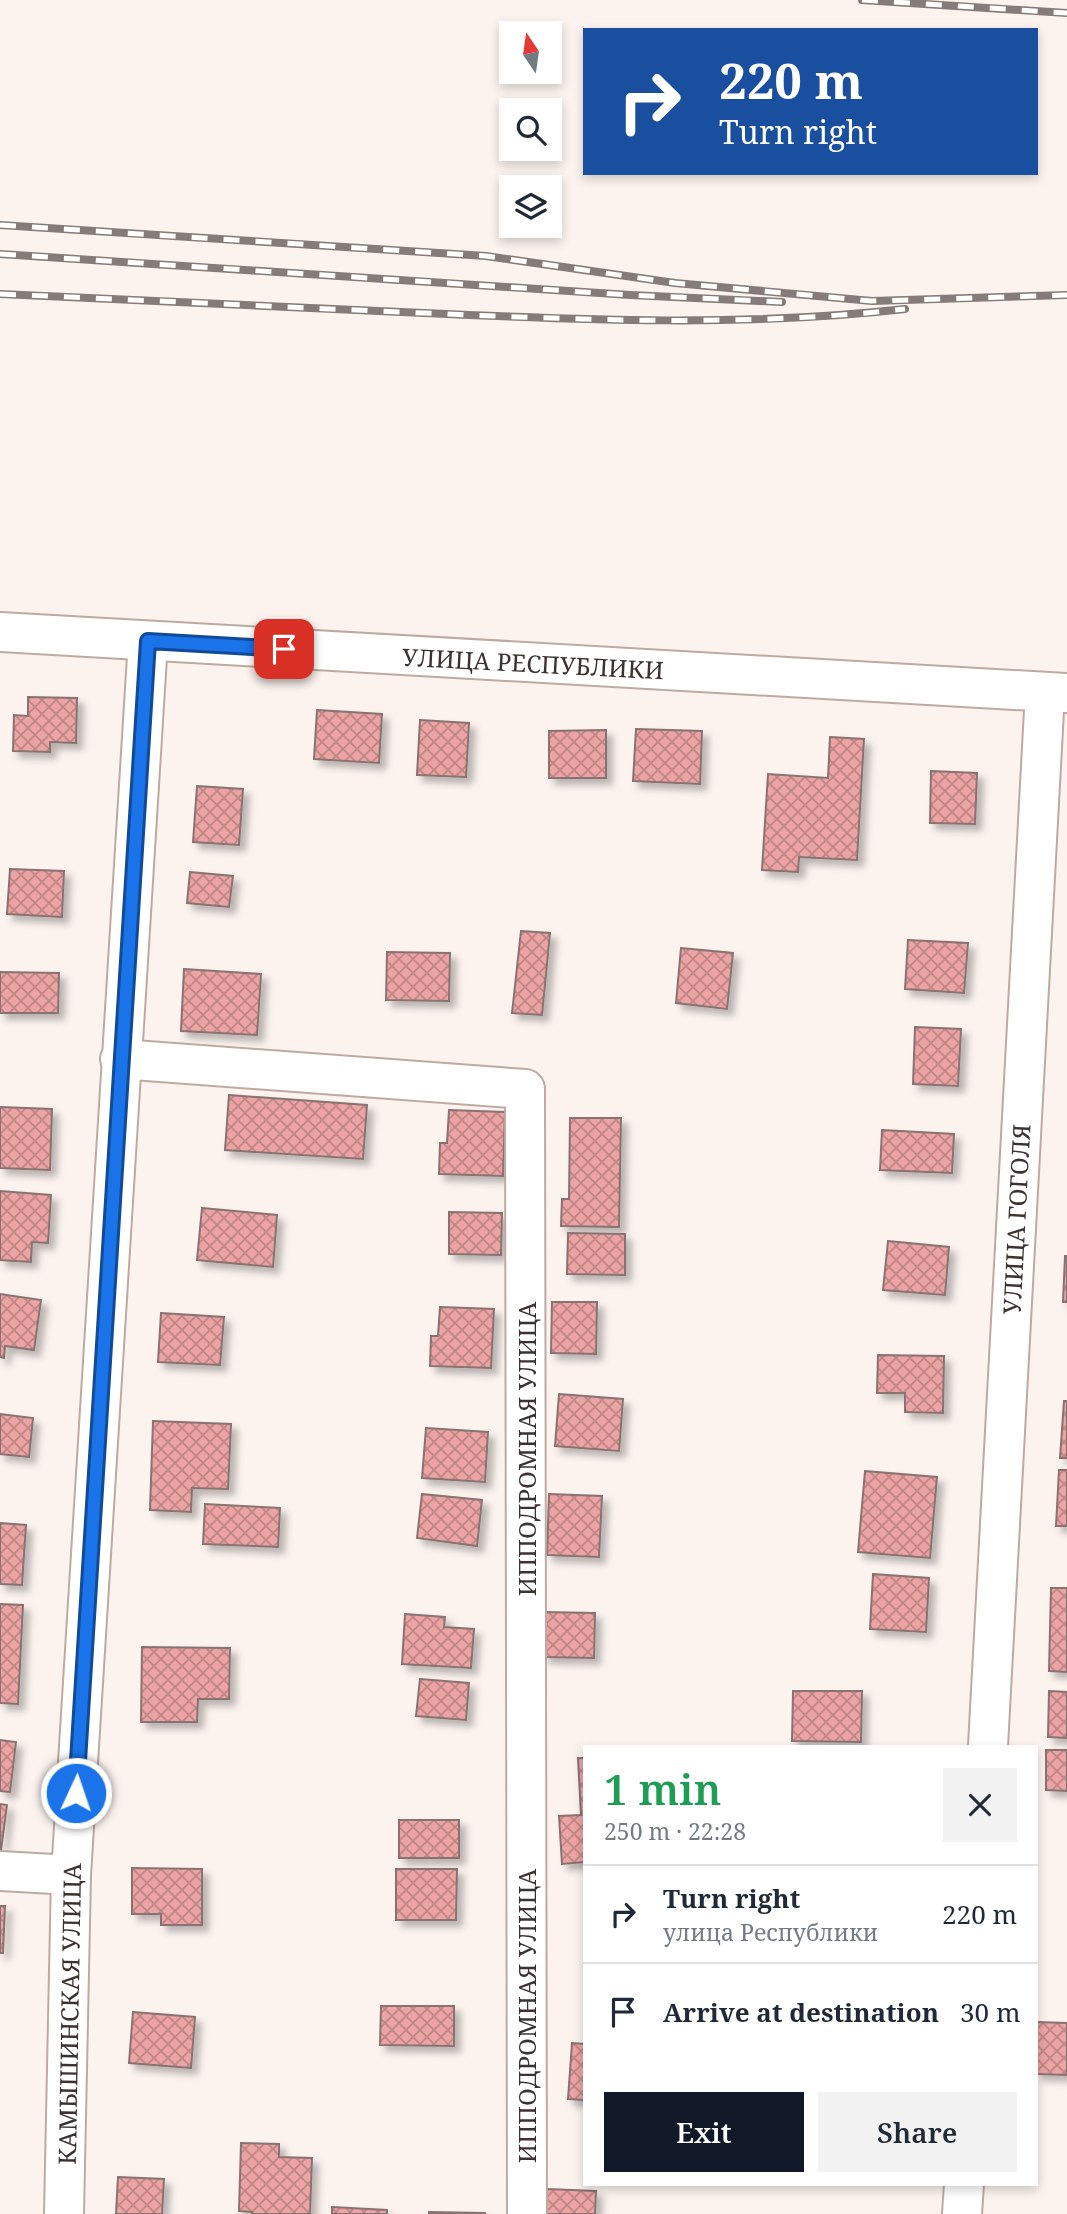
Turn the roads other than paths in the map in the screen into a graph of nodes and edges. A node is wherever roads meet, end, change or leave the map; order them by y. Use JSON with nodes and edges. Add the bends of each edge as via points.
{"nodes":[{"id":1,"x":0,"y":632,"type":"edge"},
{"id":2,"x":148,"y":641,"type":"junction"},
{"id":3,"x":1056,"y":693,"type":"edge"},
{"id":4,"x":120,"y":1059,"type":"junction"},
{"id":5,"x":988,"y":1745,"type":"edge"},
{"id":6,"x":0,"y":1871,"type":"edge"},
{"id":7,"x":71,"y":1875,"type":"junction"},
{"id":8,"x":964,"y":2186,"type":"edge"},
{"id":9,"x":64,"y":2214,"type":"edge"},
{"id":10,"x":527,"y":2214,"type":"edge"},
{"id":11,"x":962,"y":2214,"type":"edge"}],
"edges":[{"from":1,"to":2,"type":"street","name":"УЛИЦА РЕСПУБЛИКИ"},
{"from":2,"to":3,"type":"street","name":"УЛИЦА РЕСПУБЛИКИ"},
{"from":2,"to":4,"type":"street","name":"КАМЫШИНСКАЯ УЛИЦА"},
{"from":3,"to":5,"type":"street","name":"УЛИЦА ГОГОЛЯ"},
{"from":4,"to":7,"type":"street","name":"КАМЫШИНСКАЯ УЛИЦА"},
{"from":4,"to":10,"type":"street","name":"ИППОДРОМНАЯ УЛИЦА","via":[[526,1089]]},
{"from":6,"to":7,"type":"street"},
{"from":7,"to":9,"type":"street","name":"КАМЫШИНСКАЯ УЛИЦА"},
{"from":8,"to":11,"type":"street"}]}
